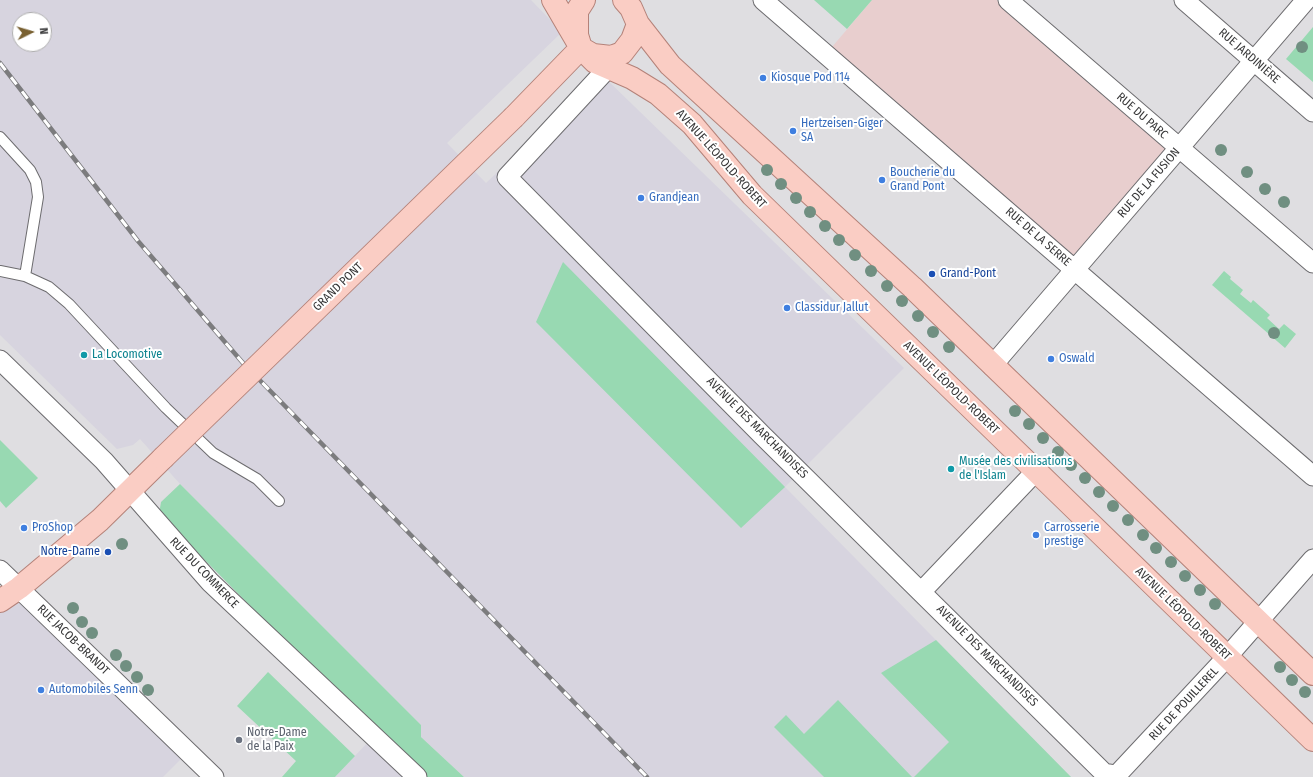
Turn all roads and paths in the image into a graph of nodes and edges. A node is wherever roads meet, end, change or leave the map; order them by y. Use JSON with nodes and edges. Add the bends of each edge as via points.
{"nodes":[{"id":1,"x":553,"y":0,"type":"edge"},
{"id":2,"x":584,"y":0,"type":"edge"},
{"id":3,"x":624,"y":0,"type":"edge"},
{"id":4,"x":763,"y":0,"type":"edge"},
{"id":5,"x":1008,"y":0,"type":"edge"},
{"id":6,"x":1184,"y":0,"type":"edge"},
{"id":7,"x":1306,"y":0,"type":"edge"},
{"id":8,"x":638,"y":24,"type":"junction"},
{"id":9,"x":581,"y":48,"type":"junction"},
{"id":10,"x":1255,"y":61,"type":"junction"},
{"id":11,"x":607,"y":69,"type":"junction"},
{"id":12,"x":1313,"y":112,"type":"edge"},
{"id":13,"x":0,"y":137,"type":"edge"},
{"id":14,"x":1180,"y":148,"type":"junction"},
{"id":15,"x":1313,"y":263,"type":"edge"},
{"id":16,"x":1075,"y":269,"type":"junction"},
{"id":17,"x":0,"y":271,"type":"edge"},
{"id":18,"x":25,"y":276,"type":"junction"},
{"id":19,"x":0,"y":360,"type":"edge"},
{"id":20,"x":992,"y":366,"type":"junction"},
{"id":21,"x":1036,"y":471,"type":"junction"},
{"id":22,"x":1313,"y":476,"type":"edge"},
{"id":23,"x":129,"y":490,"type":"junction"},
{"id":24,"x":279,"y":501,"type":"dead end"},
{"id":25,"x":1313,"y":559,"type":"edge"},
{"id":26,"x":0,"y":570,"type":"edge"},
{"id":27,"x":19,"y":588,"type":"junction"},
{"id":28,"x":921,"y":592,"type":"junction"},
{"id":29,"x":0,"y":601,"type":"edge"},
{"id":30,"x":1258,"y":621,"type":"junction"},
{"id":31,"x":1227,"y":657,"type":"junction"},
{"id":32,"x":1313,"y":674,"type":"edge"},
{"id":33,"x":1313,"y":740,"type":"edge"},
{"id":34,"x":1117,"y":776,"type":"edge"},
{"id":35,"x":214,"y":777,"type":"edge"},
{"id":36,"x":417,"y":777,"type":"edge"}],
"edges":[{"from":1,"to":9,"type":"main road","name":"AVENUE LÉOPOLD-ROBERT"},
{"from":2,"to":9,"type":"main road","via":[[576,18]]},
{"from":3,"to":8,"type":"main road","via":[[631,8]]},
{"from":4,"to":16,"type":"street","name":"RUE DE LA SERRE"},
{"from":5,"to":14,"type":"street","name":"RUE DU PARC"},
{"from":6,"to":10,"type":"street","name":"RUE JARDINIÈRE"},
{"from":7,"to":10,"type":"street","name":"RUE DE LA FUSION"},
{"from":8,"to":9,"type":"main road","via":[[629,45],[616,56],[604,58]]},
{"from":8,"to":20,"type":"main road","via":[[670,64],[912,287]]},
{"from":9,"to":11,"type":"main road","name":"AVENUE LÉOPOLD-ROBERT","via":[[595,62]]},
{"from":9,"to":23,"type":"main road","name":"GRAND PONT","bridge":true},
{"from":10,"to":12,"type":"street","name":"RUE JARDINIÈRE"},
{"from":10,"to":14,"type":"street","name":"RUE DE LA FUSION"},
{"from":11,"to":21,"type":"main road","name":"AVENUE LÉOPOLD-ROBERT","via":[[632,78],[658,94],[692,124],[752,195]]},
{"from":11,"to":28,"type":"street","name":"AVENUE DES MARCHANDISES","via":[[507,177]]},
{"from":13,"to":18,"type":"lane","via":[[30,170],[36,182],[38,197]]},
{"from":14,"to":15,"type":"street","name":"RUE DU PARC"},
{"from":14,"to":16,"type":"street","name":"RUE DE LA FUSION"},
{"from":16,"to":20,"type":"street","name":"RUE DE LA FUSION"},
{"from":16,"to":22,"type":"street","name":"RUE DE LA SERRE"},
{"from":17,"to":18,"type":"lane"},
{"from":18,"to":24,"type":"lane","via":[[49,287],[69,304],[166,408],[213,453],[256,479]]},
{"from":19,"to":23,"type":"street","name":"RUE DU COMMERCE","via":[[104,461]]},
{"from":20,"to":30,"type":"main road"},
{"from":21,"to":28,"type":"street"},
{"from":21,"to":31,"type":"main road","name":"AVENUE LÉOPOLD-ROBERT"},
{"from":23,"to":27,"type":"main road","name":"GRAND PONT","via":[[100,520]]},
{"from":23,"to":36,"type":"street","name":"RUE DU COMMERCE","via":[[210,582]]},
{"from":25,"to":30,"type":"street","name":"RUE DE POUILLEREL"},
{"from":26,"to":27,"type":"street","name":"RUE JACOB-BRANDT"},
{"from":27,"to":29,"type":"main road","name":"GRAND PONT"},
{"from":27,"to":35,"type":"street","name":"RUE JACOB-BRANDT"},
{"from":28,"to":34,"type":"street","name":"AVENUE DES MARCHANDISES","via":[[1104,773]]},
{"from":30,"to":31,"type":"street","name":"RUE DE POUILLEREL"},
{"from":30,"to":32,"type":"main road"},
{"from":31,"to":33,"type":"main road","name":"AVENUE LÉOPOLD-ROBERT"},
{"from":31,"to":34,"type":"street","name":"RUE DE POUILLEREL"}]}
